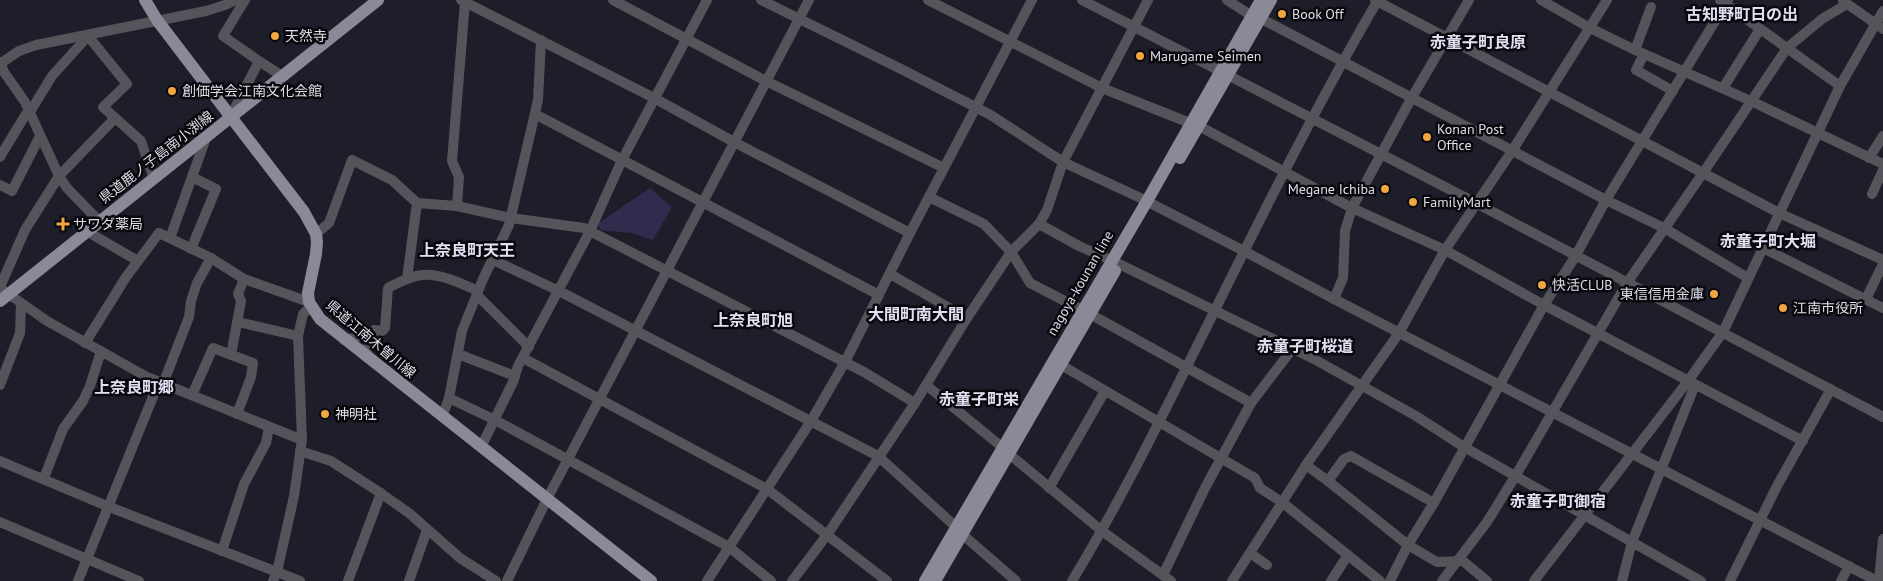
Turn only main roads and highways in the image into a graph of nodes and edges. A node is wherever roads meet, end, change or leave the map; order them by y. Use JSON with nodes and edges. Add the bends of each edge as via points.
{"nodes":[{"id":1,"x":145,"y":0,"type":"edge"},
{"id":2,"x":378,"y":0,"type":"edge"},
{"id":3,"x":1261,"y":0,"type":"edge"},
{"id":4,"x":1271,"y":0,"type":"edge"},
{"id":5,"x":1256,"y":17,"type":"junction"},
{"id":6,"x":231,"y":117,"type":"junction"},
{"id":7,"x":2,"y":293,"type":"edge"},
{"id":8,"x":959,"y":530,"type":"junction"},
{"id":9,"x":652,"y":581,"type":"edge"},
{"id":10,"x":925,"y":581,"type":"edge"},
{"id":11,"x":935,"y":581,"type":"edge"}],
"edges":[{"from":1,"to":6,"type":"main road"},
{"from":2,"to":6,"type":"main road","name":"県道鹿ノ子島南小渕線"},
{"from":3,"to":5,"type":"main road","name":"nagoya-kounan line"},
{"from":4,"to":5,"type":"main road","name":"nagoya-kounan line"},
{"from":5,"to":8,"type":"main road","name":"nagoya-kounan line"},
{"from":6,"to":7,"type":"main road","name":"県道鹿ノ子島南小渕線","via":[[88,232]]},
{"from":6,"to":9,"type":"main road","name":"県道江南木曽川線","via":[[304,212],[316,234],[316,254],[308,293],[310,304],[320,319]]},
{"from":8,"to":10,"type":"main road","name":"nagoya-kounan line"},
{"from":8,"to":11,"type":"main road","name":"nagoya-kounan line"}]}
